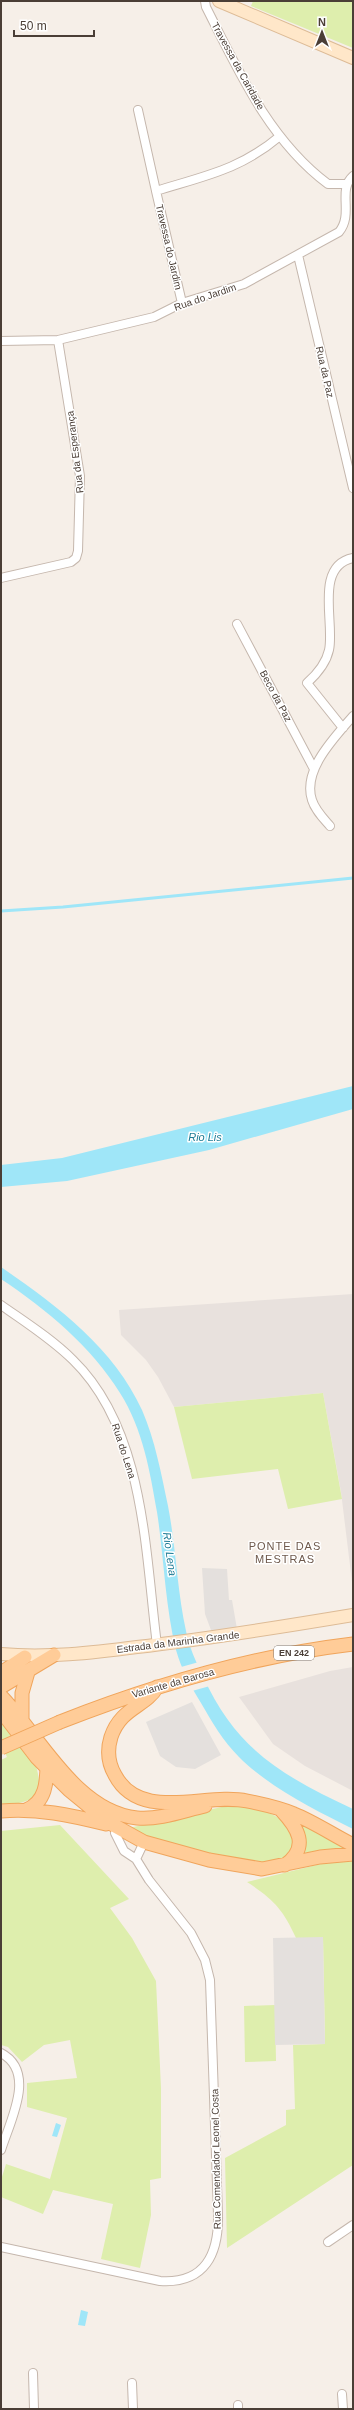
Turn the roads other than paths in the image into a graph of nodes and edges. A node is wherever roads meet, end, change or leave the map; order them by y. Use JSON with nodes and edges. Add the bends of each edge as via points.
{"nodes":[{"id":1,"x":205,"y":1,"type":"edge"},
{"id":2,"x":219,"y":1,"type":"edge"},
{"id":3,"x":353,"y":58,"type":"edge"},
{"id":4,"x":138,"y":110,"type":"dead end"},
{"id":5,"x":280,"y":136,"type":"junction"},
{"id":6,"x":353,"y":176,"type":"edge"},
{"id":7,"x":347,"y":184,"type":"junction"},
{"id":8,"x":156,"y":191,"type":"junction"},
{"id":9,"x":298,"y":255,"type":"junction"},
{"id":10,"x":182,"y":303,"type":"junction"},
{"id":11,"x":58,"y":340,"type":"junction"},
{"id":12,"x":1,"y":341,"type":"edge"},
{"id":13,"x":353,"y":488,"type":"edge"},
{"id":14,"x":353,"y":558,"type":"edge"},
{"id":15,"x":1,"y":578,"type":"edge"},
{"id":16,"x":237,"y":624,"type":"dead end"},
{"id":17,"x":353,"y":716,"type":"edge"},
{"id":18,"x":343,"y":728,"type":"junction"},
{"id":19,"x":314,"y":769,"type":"junction"},
{"id":20,"x":330,"y":826,"type":"dead end"},
{"id":21,"x":1,"y":1305,"type":"edge"},
{"id":22,"x":353,"y":1615,"type":"edge"},
{"id":23,"x":353,"y":1644,"type":"edge"},
{"id":24,"x":161,"y":1645,"type":"junction"},
{"id":25,"x":1,"y":1654,"type":"edge"},
{"id":26,"x":54,"y":1655,"type":"junction"},
{"id":27,"x":25,"y":1657,"type":"junction"},
{"id":28,"x":28,"y":1672,"type":"junction"},
{"id":29,"x":1,"y":1673,"type":"edge"},
{"id":30,"x":1,"y":1687,"type":"edge"},
{"id":31,"x":157,"y":1687,"type":"junction"},
{"id":32,"x":1,"y":1696,"type":"edge"},
{"id":33,"x":1,"y":1711,"type":"edge"},
{"id":34,"x":22,"y":1722,"type":"junction"},
{"id":35,"x":1,"y":1748,"type":"edge"},
{"id":36,"x":44,"y":1749,"type":"junction"},
{"id":37,"x":47,"y":1769,"type":"junction"},
{"id":38,"x":236,"y":1799,"type":"junction"},
{"id":39,"x":26,"y":1810,"type":"junction"},
{"id":40,"x":280,"y":1810,"type":"junction"},
{"id":41,"x":1,"y":1811,"type":"edge"},
{"id":42,"x":142,"y":1818,"type":"junction"},
{"id":43,"x":117,"y":1827,"type":"junction"},
{"id":44,"x":144,"y":1842,"type":"junction"},
{"id":45,"x":353,"y":1845,"type":"edge"},
{"id":46,"x":353,"y":1854,"type":"edge"},
{"id":47,"x":136,"y":1859,"type":"junction"},
{"id":48,"x":283,"y":1866,"type":"junction"},
{"id":49,"x":1,"y":2053,"type":"edge"},
{"id":50,"x":1,"y":2150,"type":"edge"},
{"id":51,"x":353,"y":2224,"type":"edge"},
{"id":52,"x":328,"y":2242,"type":"dead end"},
{"id":53,"x":1,"y":2246,"type":"edge"},
{"id":54,"x":33,"y":2373,"type":"dead end"},
{"id":55,"x":132,"y":2383,"type":"dead end"},
{"id":56,"x":342,"y":2394,"type":"dead end"},
{"id":57,"x":34,"y":2409,"type":"edge"},
{"id":58,"x":133,"y":2409,"type":"edge"},
{"id":59,"x":343,"y":2409,"type":"edge"}],
"edges":[{"from":1,"to":5,"type":"street","name":"Travessa da Caridade","via":[[251,94]]},
{"from":2,"to":3,"type":"main road"},
{"from":4,"to":8,"type":"street","name":"Travessa do Jardim"},
{"from":5,"to":7,"type":"street","name":"Travessa da Caridade","via":[[328,184]]},
{"from":5,"to":8,"type":"street","via":[[247,161]]},
{"from":6,"to":7,"type":"street"},
{"from":7,"to":9,"type":"street","name":"Rua do Jardim","via":[[347,212],[342,228]]},
{"from":8,"to":10,"type":"street","name":"Travessa do Jardim"},
{"from":9,"to":10,"type":"street","name":"Rua do Jardim","via":[[244,284]]},
{"from":9,"to":13,"type":"street","name":"Rua da Paz"},
{"from":10,"to":11,"type":"street","name":"Rua do Jardim","via":[[154,317]]},
{"from":11,"to":12,"type":"street","name":"Rua do Jardim"},
{"from":11,"to":15,"type":"street","name":"Rua da Esperança","via":[[80,476],[78,551],[76,558],[71,562]]},
{"from":14,"to":18,"type":"street","via":[[339,564],[330,581],[329,651],[316,675],[307,683]]},
{"from":16,"to":19,"type":"street","name":"Beco da Paz"},
{"from":17,"to":18,"type":"street"},
{"from":18,"to":19,"type":"street"},
{"from":19,"to":20,"type":"street","via":[[310,786],[311,799],[316,810]]},
{"from":21,"to":24,"type":"street","name":"Rua do Lena","via":[[74,1360],[90,1379],[120,1432],[138,1496]]},
{"from":22,"to":24,"type":"main road","name":"Estrada da Marinha Grande"},
{"from":23,"to":31,"type":"main road","name":"Variante da Barosa","number":"EN 242","via":[[236,1665]]},
{"from":24,"to":26,"type":"main road","name":"Estrada da Marinha Grande"},
{"from":25,"to":27,"type":"main road","name":"Estrada da Marinha Grande"},
{"from":26,"to":27,"type":"main road","name":"Estrada da Marinha Grande"},
{"from":26,"to":28,"type":"main road"},
{"from":27,"to":29,"type":"main road"},
{"from":28,"to":30,"type":"main road"},
{"from":28,"to":34,"type":"main road","via":[[21,1698]]},
{"from":31,"to":35,"type":"main road","name":"Variante da Barosa","number":"EN 242","bridge":true,"via":[[60,1722]]},
{"from":31,"to":38,"type":"main road","via":[[154,1694],[126,1714],[114,1731],[109,1754],[110,1766],[116,1778],[132,1793],[157,1803],[213,1798]]},
{"from":32,"to":34,"type":"main road"},
{"from":33,"to":37,"type":"main road"},
{"from":34,"to":36,"type":"main road"},
{"from":36,"to":37,"type":"main road"},
{"from":36,"to":42,"type":"main road","via":[[93,1799],[122,1815]]},
{"from":37,"to":39,"type":"main road","via":[[46,1785],[41,1800]]},
{"from":37,"to":43,"type":"main road","via":[[88,1807]]},
{"from":38,"to":40,"type":"main road"},
{"from":38,"to":42,"type":"main road","via":[[175,1814]]},
{"from":39,"to":41,"type":"main road"},
{"from":39,"to":43,"type":"main road","via":[[69,1814]]},
{"from":40,"to":45,"type":"main road","via":[[295,1814]]},
{"from":40,"to":48,"type":"main road","via":[[294,1825],[299,1841],[295,1856]]},
{"from":42,"to":43,"type":"main road"},
{"from":43,"to":44,"type":"main road"},
{"from":43,"to":47,"type":"street","name":"Rua Comendador Leonel Costa","via":[[115,1833],[124,1851]]},
{"from":44,"to":47,"type":"street"},
{"from":44,"to":48,"type":"main road","via":[[249,1868],[269,1869]]},
{"from":46,"to":48,"type":"main road","via":[[320,1856]]},
{"from":47,"to":53,"type":"street","name":"Rua Comendador Leonel Costa","via":[[149,1880],[191,1933],[205,1960],[210,1980],[218,2228],[212,2254],[205,2266],[196,2274],[173,2282]]},
{"from":49,"to":50,"type":"street","via":[[15,2065],[20,2084]]},
{"from":51,"to":52,"type":"street"},
{"from":54,"to":57,"type":"street"},
{"from":55,"to":58,"type":"street"},
{"from":56,"to":59,"type":"street"}]}
